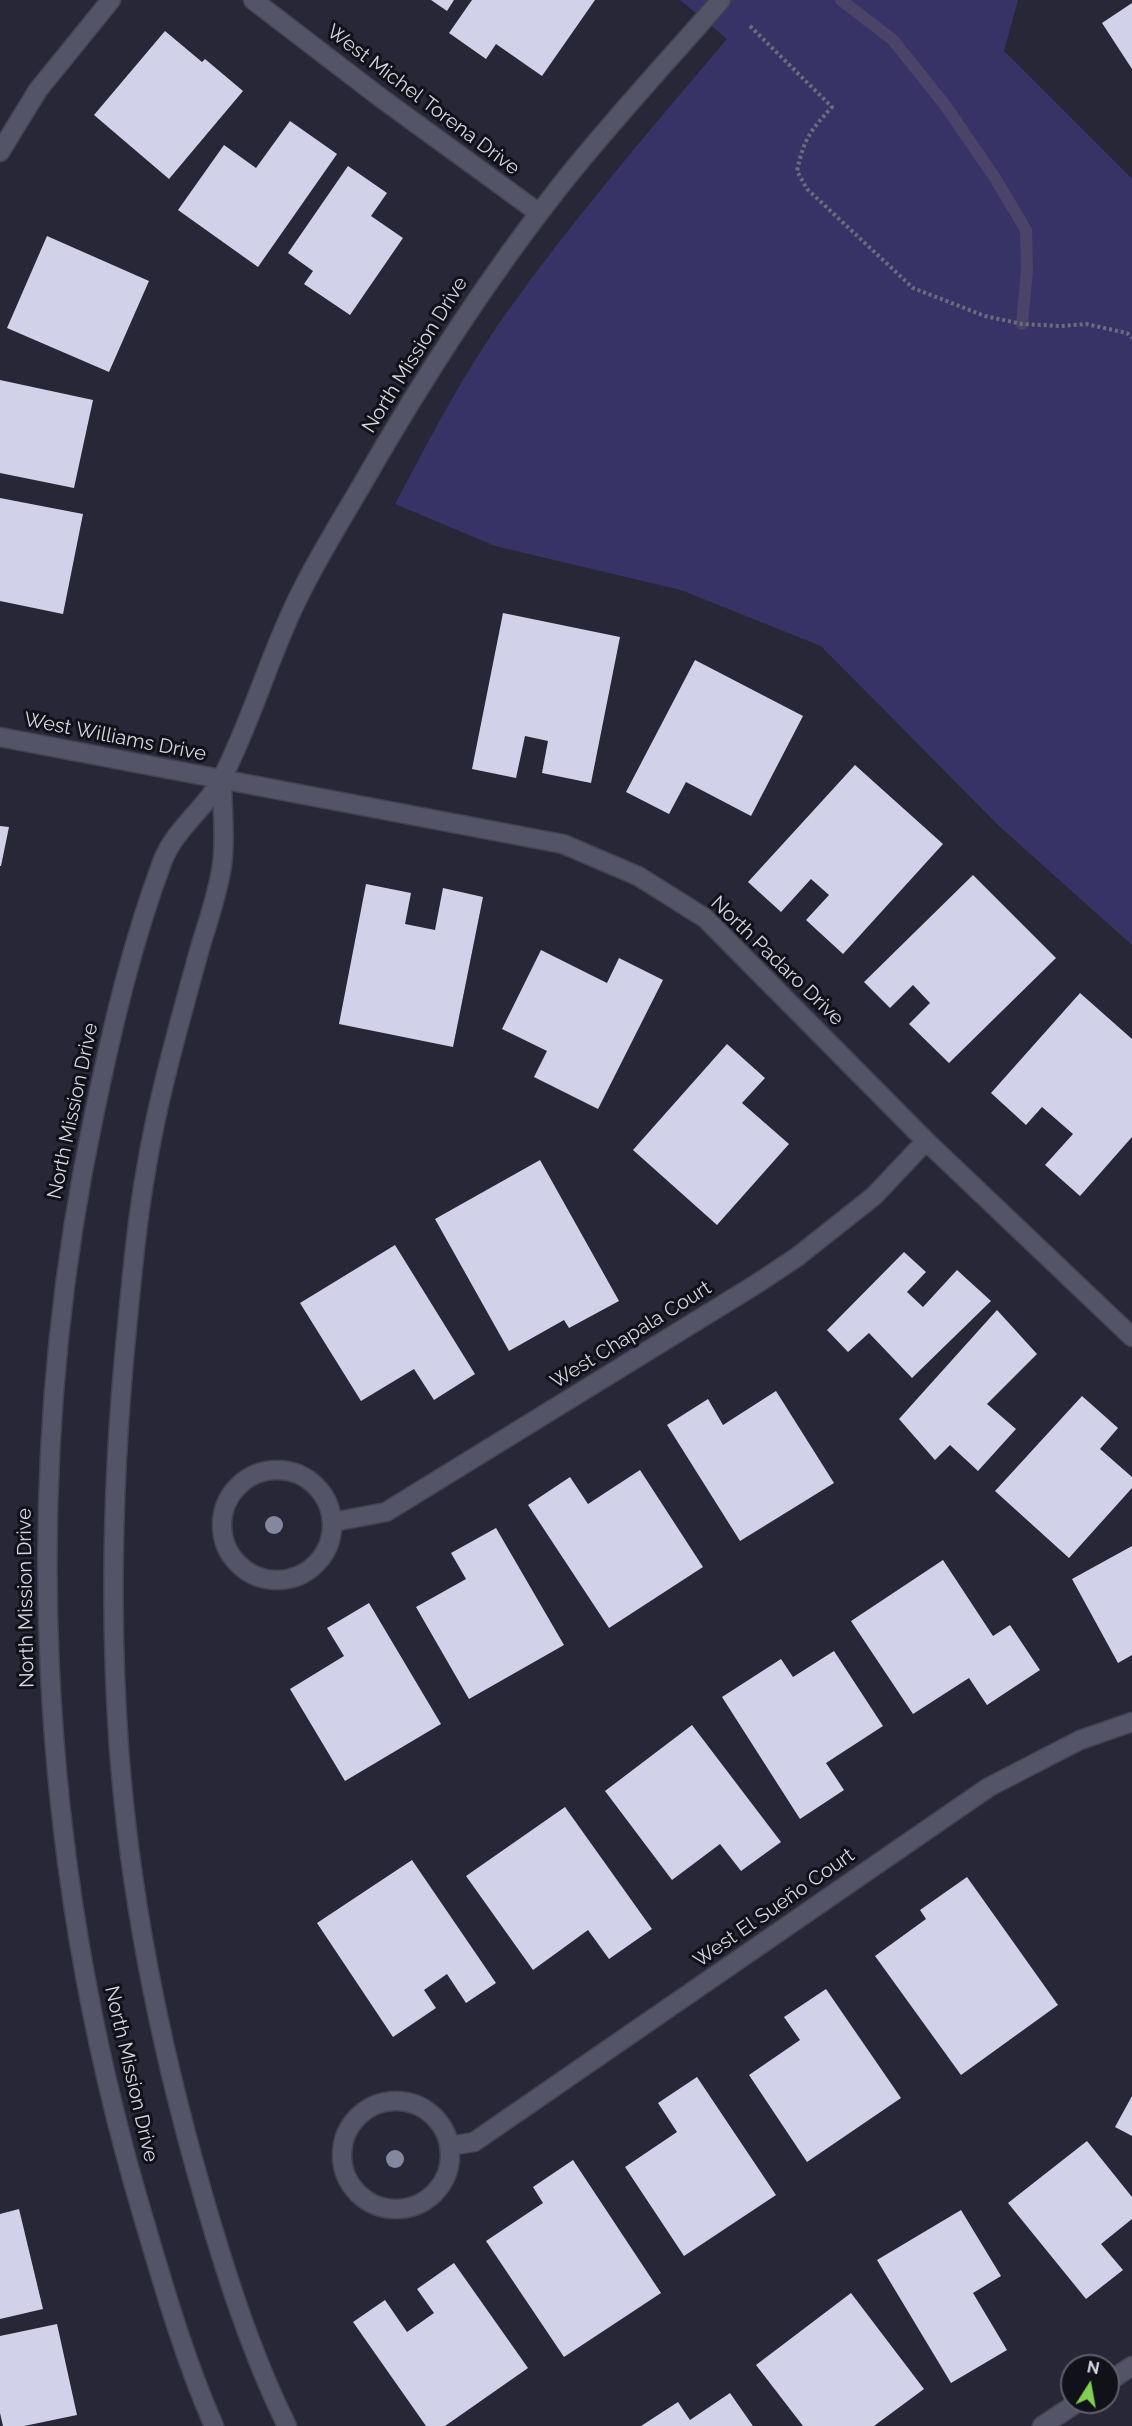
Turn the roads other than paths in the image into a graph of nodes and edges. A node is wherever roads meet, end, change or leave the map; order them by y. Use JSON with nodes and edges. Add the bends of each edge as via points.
{"nodes":[{"id":1,"x":111,"y":0,"type":"edge"},
{"id":2,"x":253,"y":0,"type":"edge"},
{"id":3,"x":721,"y":0,"type":"edge"},
{"id":4,"x":0,"y":152,"type":"edge"},
{"id":5,"x":539,"y":213,"type":"junction"},
{"id":6,"x":0,"y":737,"type":"edge"},
{"id":7,"x":222,"y":781,"type":"junction"},
{"id":8,"x":926,"y":1141,"type":"junction"},
{"id":9,"x":1132,"y":1337,"type":"edge"},
{"id":10,"x":333,"y":1522,"type":"junction"},
{"id":11,"x":1132,"y":1722,"type":"edge"},
{"id":12,"x":450,"y":2146,"type":"junction"},
{"id":13,"x":1060,"y":2414,"type":"edge"},
{"id":14,"x":214,"y":2426,"type":"edge"},
{"id":15,"x":287,"y":2426,"type":"edge"},
{"id":16,"x":1042,"y":2426,"type":"edge"}],
"edges":[{"from":1,"to":4,"type":"street","via":[[38,90]]},
{"from":2,"to":5,"type":"street","name":"West Michel Torena Drive"},
{"from":3,"to":5,"type":"street","name":"North Mission Drive"},
{"from":5,"to":7,"type":"street","name":"North Mission Drive","via":[[481,291],[392,432],[300,594]]},
{"from":6,"to":7,"type":"street","name":"West Williams Drive"},
{"from":7,"to":8,"type":"street","name":"North Padaro Drive","via":[[563,844],[638,876],[705,918]]},
{"from":7,"to":14,"type":"street","name":"North Mission Drive","via":[[167,849],[120,998],[80,1179],[63,1296],[46,1513],[49,1670],[58,1787],[93,2016],[124,2154],[182,2340]]},
{"from":7,"to":15,"type":"street","name":"North Mission Drive","via":[[223,864],[158,1110],[144,1178],[132,1273],[119,1411],[113,1542],[114,1642],[119,1750],[133,1869],[172,2085],[233,2290]]},
{"from":8,"to":9,"type":"street","name":"North Padaro Drive"},
{"from":8,"to":10,"type":"street","name":"West Chapala Court","via":[[874,1196],[758,1283],[386,1512]]},
{"from":10,"to":10,"type":"street","via":[[329,1504],[306,1477],[290,1470],[272,1470],[254,1474],[240,1484],[222,1515],[222,1532],[227,1551],[239,1566],[255,1576],[292,1579],[323,1558],[331,1541]]},
{"from":11,"to":12,"type":"street","name":"West El Sueño Court","via":[[1080,1740],[989,1786],[474,2142]]},
{"from":12,"to":12,"type":"street","via":[[444,2129],[418,2105],[383,2102],[354,2121],[341,2154],[352,2188],[382,2208],[400,2210],[434,2196],[451,2164]]},
{"from":13,"to":16,"type":"street"}]}
